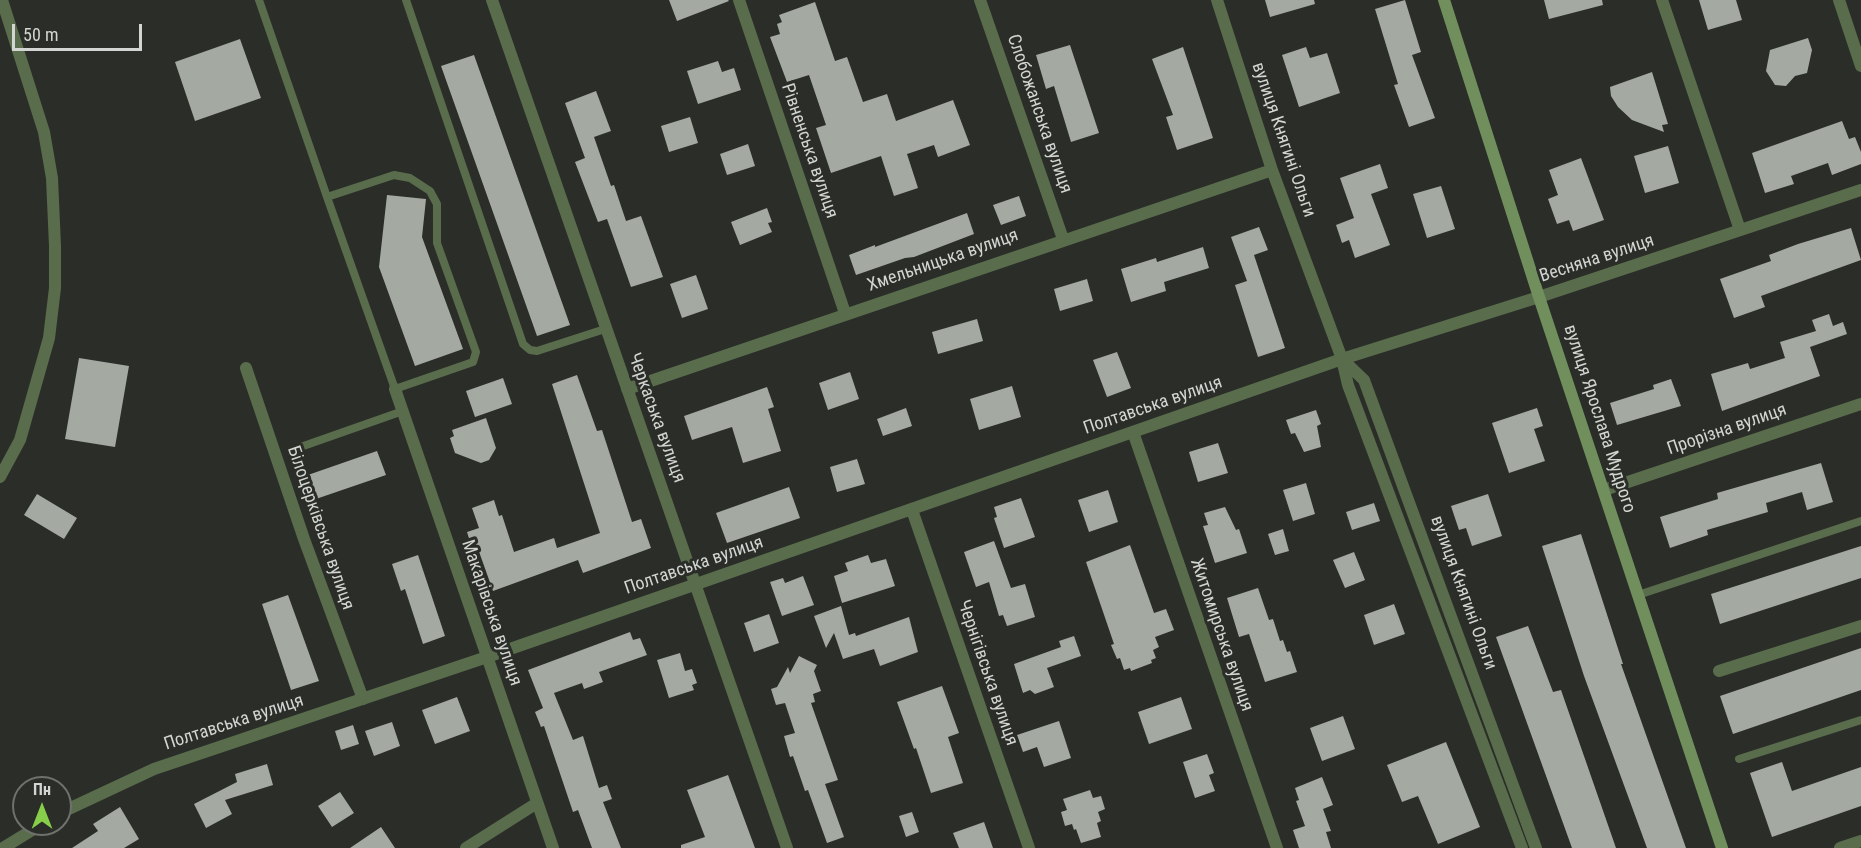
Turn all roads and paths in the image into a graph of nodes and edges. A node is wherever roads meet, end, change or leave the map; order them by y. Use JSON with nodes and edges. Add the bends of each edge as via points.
{"nodes":[{"id":1,"x":2,"y":0,"type":"edge"},
{"id":2,"x":259,"y":0,"type":"edge"},
{"id":3,"x":406,"y":0,"type":"edge"},
{"id":4,"x":492,"y":0,"type":"edge"},
{"id":5,"x":739,"y":0,"type":"edge"},
{"id":6,"x":980,"y":0,"type":"edge"},
{"id":7,"x":1217,"y":0,"type":"edge"},
{"id":8,"x":1444,"y":0,"type":"edge"},
{"id":9,"x":1662,"y":0,"type":"edge"},
{"id":10,"x":1839,"y":0,"type":"edge"},
{"id":11,"x":1861,"y":66,"type":"edge"},
{"id":12,"x":1272,"y":170,"type":"junction"},
{"id":13,"x":1861,"y":190,"type":"edge"},
{"id":14,"x":327,"y":197,"type":"junction"},
{"id":15,"x":1740,"y":230,"type":"junction"},
{"id":16,"x":1063,"y":239,"type":"junction"},
{"id":17,"x":1539,"y":297,"type":"junction"},
{"id":18,"x":845,"y":313,"type":"junction"},
{"id":19,"x":605,"y":329,"type":"junction"},
{"id":20,"x":1342,"y":359,"type":"junction"},
{"id":21,"x":246,"y":368,"type":"dead end"},
{"id":22,"x":395,"y":389,"type":"junction"},
{"id":23,"x":627,"y":389,"type":"junction"},
{"id":24,"x":1861,"y":404,"type":"edge"},
{"id":25,"x":403,"y":411,"type":"junction"},
{"id":26,"x":1133,"y":432,"type":"junction"},
{"id":27,"x":292,"y":450,"type":"dead end"},
{"id":28,"x":0,"y":477,"type":"edge"},
{"id":29,"x":1604,"y":490,"type":"junction"},
{"id":30,"x":912,"y":510,"type":"junction"},
{"id":31,"x":1861,"y":521,"type":"edge"},
{"id":32,"x":696,"y":585,"type":"junction"},
{"id":33,"x":1638,"y":595,"type":"junction"},
{"id":34,"x":1861,"y":626,"type":"edge"},
{"id":35,"x":487,"y":657,"type":"junction"},
{"id":36,"x":1719,"y":671,"type":"dead end"},
{"id":37,"x":363,"y":699,"type":"junction"},
{"id":38,"x":1861,"y":720,"type":"edge"},
{"id":39,"x":1739,"y":759,"type":"dead end"},
{"id":40,"x":537,"y":803,"type":"junction"},
{"id":41,"x":72,"y":807,"type":"edge"},
{"id":42,"x":22,"y":836,"type":"edge"},
{"id":43,"x":1861,"y":841,"type":"edge"},
{"id":44,"x":3,"y":848,"type":"edge"},
{"id":45,"x":466,"y":848,"type":"edge"},
{"id":46,"x":553,"y":848,"type":"edge"},
{"id":47,"x":787,"y":848,"type":"edge"},
{"id":48,"x":1029,"y":848,"type":"edge"},
{"id":49,"x":1278,"y":848,"type":"edge"},
{"id":50,"x":1522,"y":848,"type":"edge"},
{"id":51,"x":1536,"y":848,"type":"edge"},
{"id":52,"x":1722,"y":848,"type":"edge"},
{"id":53,"x":1840,"y":848,"type":"edge"}],
"edges":[{"from":1,"to":28,"type":"street","via":[[44,132],[52,178],[55,288],[49,339],[20,440]]},
{"from":2,"to":14,"type":"lane"},
{"from":3,"to":19,"type":"lane","via":[[523,344],[537,351]]},
{"from":4,"to":19,"type":"street","name":"Черкаська вулиця"},
{"from":5,"to":18,"type":"street","name":"Рівненська вулиця"},
{"from":6,"to":16,"type":"street","name":"Слобожанська вулиця"},
{"from":7,"to":12,"type":"street","name":"вулиця Княгині Ольги"},
{"from":8,"to":17,"type":"main road","name":"вулиця Ярослава Мудрого"},
{"from":9,"to":15,"type":"street"},
{"from":10,"to":11,"type":"street"},
{"from":12,"to":16,"type":"street","name":"Хмельницька вулиця"},
{"from":12,"to":20,"type":"street","name":"вулиця Княгині Ольги"},
{"from":13,"to":15,"type":"street","name":"Весняна вулиця"},
{"from":14,"to":22,"type":"lane"},
{"from":14,"to":22,"type":"lane","via":[[394,174],[410,178],[430,191],[437,204],[437,243],[476,358],[468,365]]},
{"from":15,"to":17,"type":"street","name":"Весняна вулиця"},
{"from":16,"to":18,"type":"street","name":"Хмельницька вулиця"},
{"from":17,"to":20,"type":"street","name":"Весняна вулиця"},
{"from":17,"to":29,"type":"main road","name":"вулиця Ярослава Мудрого"},
{"from":18,"to":23,"type":"street","name":"Хмельницька вулиця"},
{"from":19,"to":23,"type":"street","name":"Черкаська вулиця"},
{"from":20,"to":26,"type":"street","name":"Полтавська вулиця"},
{"from":20,"to":50,"type":"street","name":"вулиця Княгині Ольги","via":[[1348,385]]},
{"from":20,"to":51,"type":"street","name":"вулиця Княгині Ольги","via":[[1364,380]]},
{"from":21,"to":37,"type":"street","name":"Білоцерківська вулиця"},
{"from":22,"to":25,"type":"street","name":"Макарівська вулиця"},
{"from":23,"to":32,"type":"street","name":"Черкаська вулиця"},
{"from":24,"to":29,"type":"street","name":"Прорізна вулиця"},
{"from":25,"to":27,"type":"lane"},
{"from":25,"to":35,"type":"street","name":"Макарівська вулиця"},
{"from":26,"to":30,"type":"street","name":"Полтавська вулиця"},
{"from":26,"to":49,"type":"street","name":"Житомирська вулиця"},
{"from":29,"to":33,"type":"main road","name":"вулиця Ярослава Мудрого"},
{"from":30,"to":32,"type":"street","name":"Полтавська вулиця"},
{"from":30,"to":48,"type":"street","name":"Чернігівська вулиця"},
{"from":31,"to":33,"type":"lane"},
{"from":32,"to":35,"type":"street","name":"Полтавська вулиця"},
{"from":32,"to":47,"type":"street","name":"Черкаська вулиця"},
{"from":33,"to":52,"type":"main road","name":"вулиця Ярослава Мудрого"},
{"from":34,"to":36,"type":"street"},
{"from":35,"to":37,"type":"street","name":"Полтавська вулиця"},
{"from":35,"to":40,"type":"street","name":"Макарівська вулиця"},
{"from":37,"to":41,"type":"street","name":"Полтавська вулиця","via":[[154,769]]},
{"from":38,"to":39,"type":"lane"},
{"from":40,"to":45,"type":"street"},
{"from":40,"to":46,"type":"street","name":"Макарівська вулиця"},
{"from":42,"to":44,"type":"street"},
{"from":43,"to":53,"type":"street"}]}
